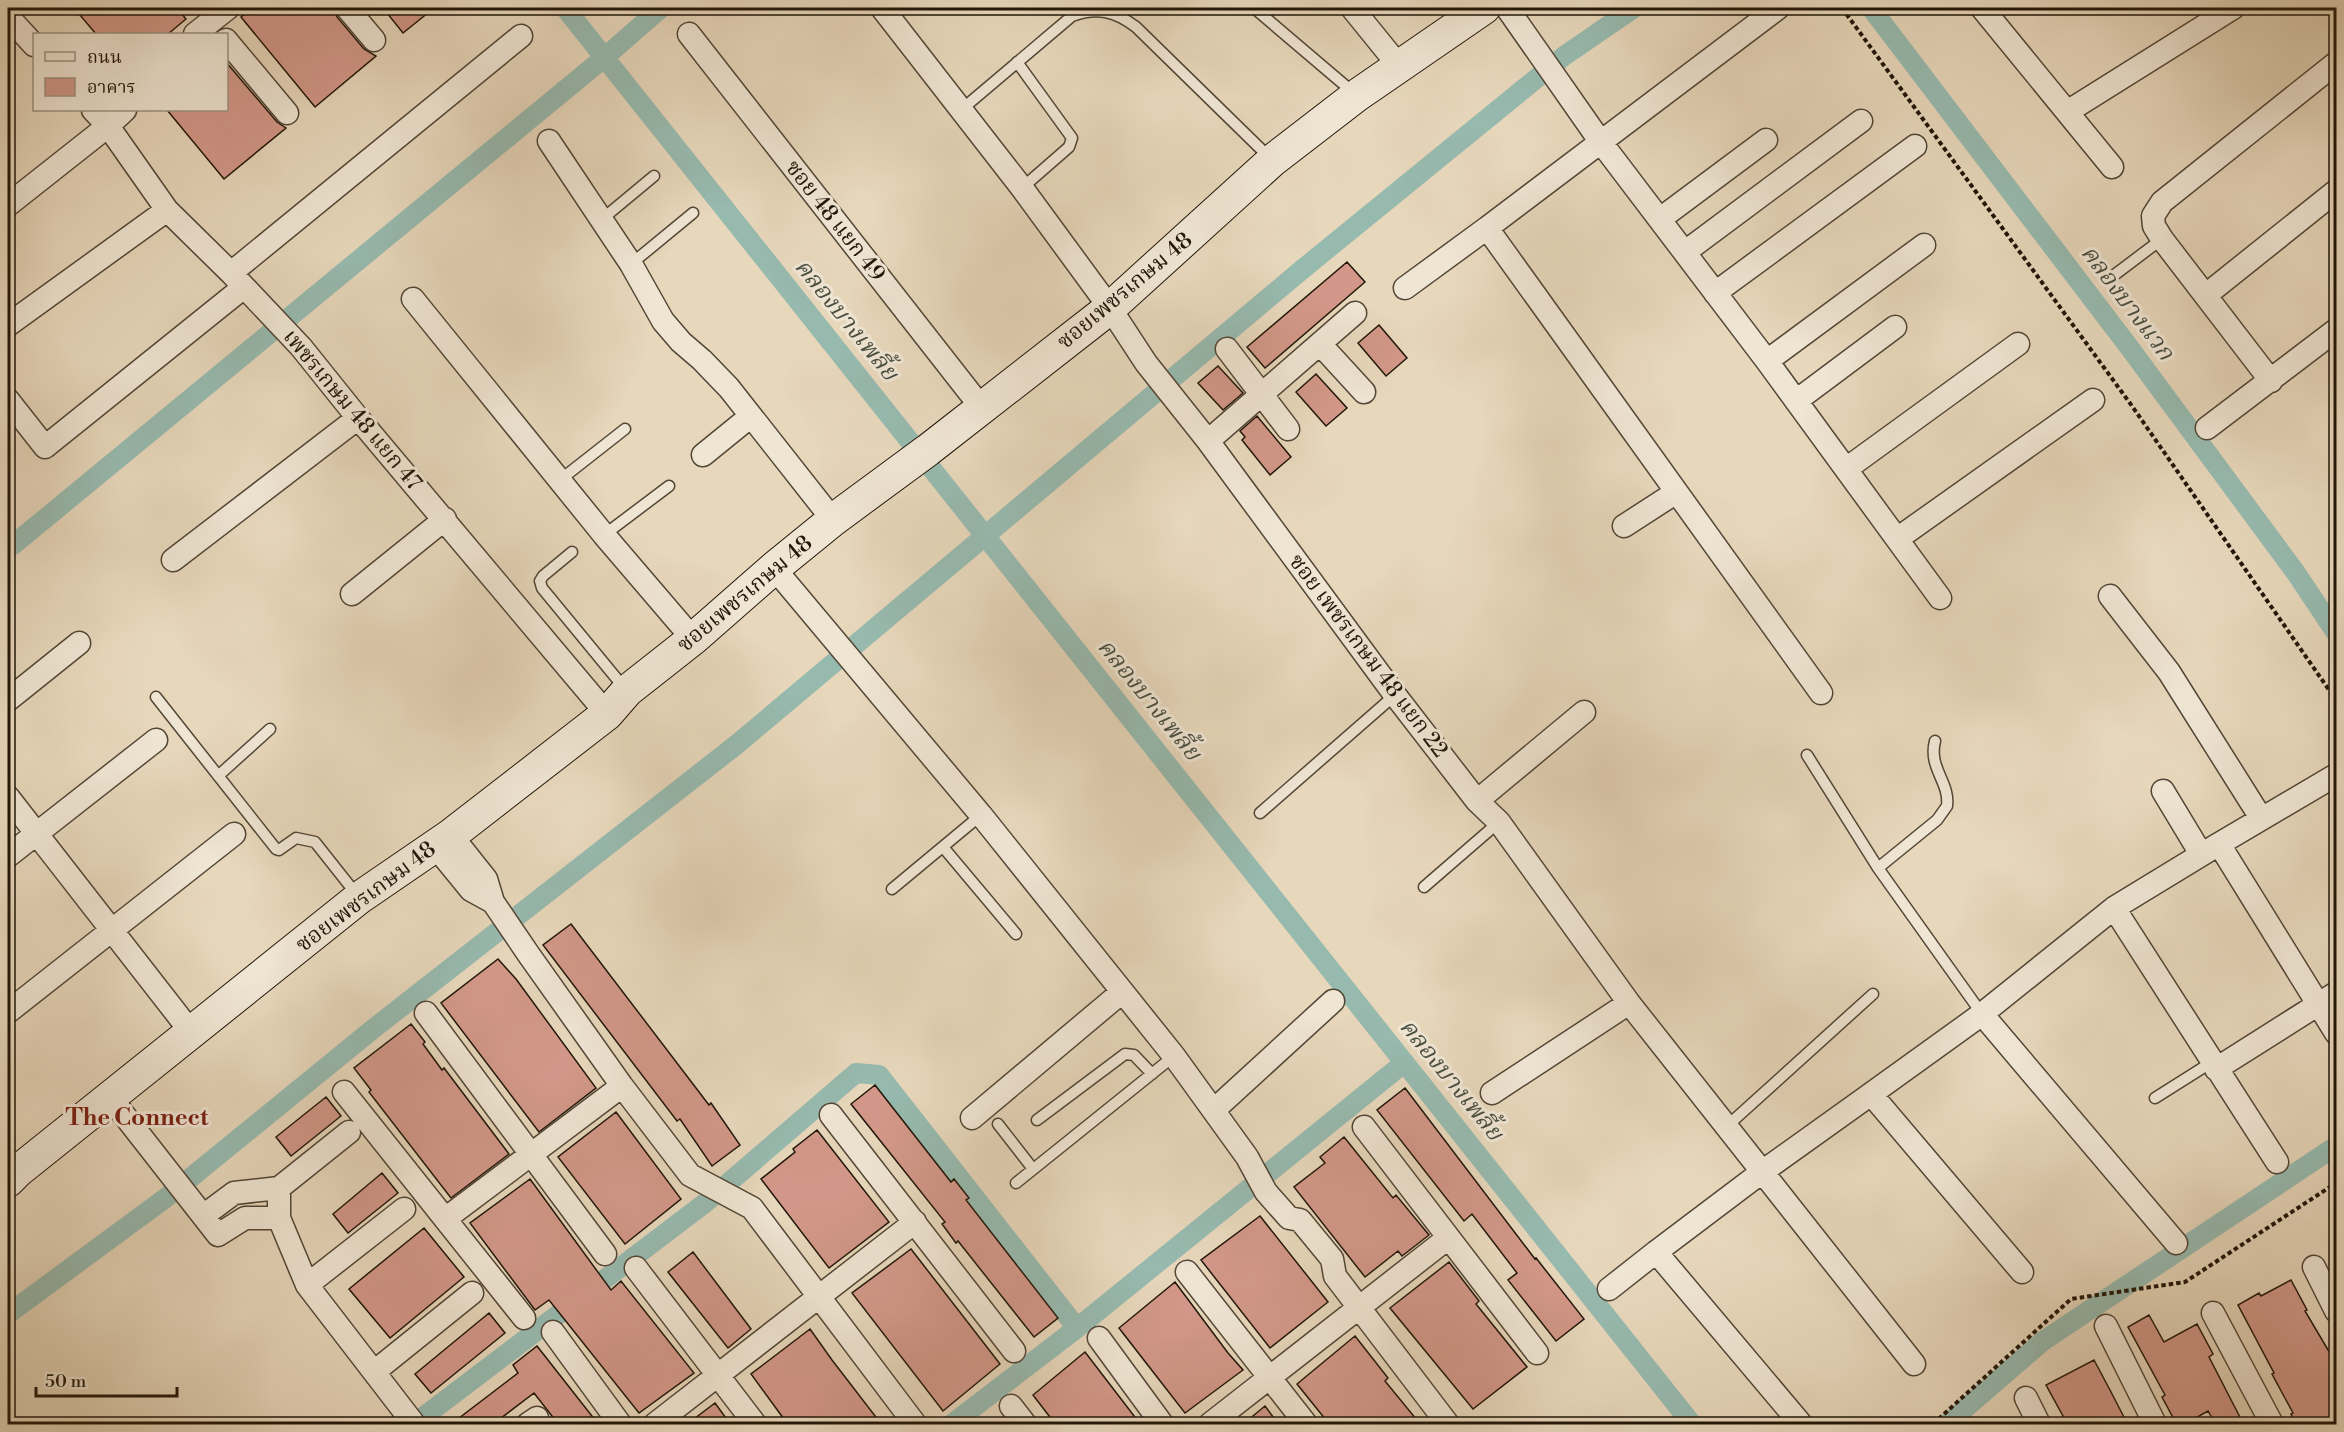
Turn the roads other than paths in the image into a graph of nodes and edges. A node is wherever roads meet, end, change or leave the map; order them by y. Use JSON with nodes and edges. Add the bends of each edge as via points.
{"nodes":[{"id":1,"x":347,"y":8,"type":"edge"},
{"id":2,"x":882,"y":8,"type":"edge"},
{"id":3,"x":1254,"y":8,"type":"edge"},
{"id":4,"x":1352,"y":8,"type":"edge"},
{"id":5,"x":1484,"y":8,"type":"edge"},
{"id":6,"x":1507,"y":8,"type":"edge"},
{"id":7,"x":1778,"y":8,"type":"edge"},
{"id":8,"x":2233,"y":8,"type":"edge"},
{"id":9,"x":1991,"y":10,"type":"edge"},
{"id":10,"x":12,"y":21,"type":"dead end"},
{"id":11,"x":689,"y":34,"type":"dead end"},
{"id":12,"x":520,"y":36,"type":"dead end"},
{"id":13,"x":374,"y":40,"type":"dead end"},
{"id":14,"x":228,"y":42,"type":"edge"},
{"id":15,"x":33,"y":44,"type":"edge"},
{"id":16,"x":1017,"y":62,"type":"junction"},
{"id":17,"x":2337,"y":63,"type":"edge"},
{"id":18,"x":1399,"y":66,"type":"junction"},
{"id":19,"x":1356,"y":96,"type":"junction"},
{"id":20,"x":961,"y":110,"type":"junction"},
{"id":21,"x":118,"y":111,"type":"edge"},
{"id":22,"x":2067,"y":112,"type":"junction"},
{"id":23,"x":287,"y":113,"type":"dead end"},
{"id":24,"x":97,"y":114,"type":"edge"},
{"id":25,"x":1861,"y":121,"type":"dead end"},
{"id":26,"x":1766,"y":140,"type":"dead end"},
{"id":27,"x":549,"y":141,"type":"dead end"},
{"id":28,"x":1600,"y":141,"type":"junction"},
{"id":29,"x":1915,"y":146,"type":"dead end"},
{"id":30,"x":1273,"y":160,"type":"junction"},
{"id":31,"x":2112,"y":167,"type":"dead end"},
{"id":32,"x":654,"y":176,"type":"dead end"},
{"id":33,"x":1022,"y":188,"type":"junction"},
{"id":34,"x":2337,"y":191,"type":"edge"},
{"id":35,"x":8,"y":205,"type":"edge"},
{"id":36,"x":167,"y":210,"type":"junction"},
{"id":37,"x":693,"y":213,"type":"dead end"},
{"id":38,"x":1660,"y":219,"type":"junction"},
{"id":39,"x":601,"y":220,"type":"junction"},
{"id":40,"x":1487,"y":228,"type":"junction"},
{"id":41,"x":2162,"y":238,"type":"junction"},
{"id":42,"x":1924,"y":245,"type":"dead end"},
{"id":43,"x":1685,"y":252,"type":"junction"},
{"id":44,"x":631,"y":264,"type":"junction"},
{"id":45,"x":2109,"y":279,"type":"dead end"},
{"id":46,"x":237,"y":280,"type":"junction"},
{"id":47,"x":1406,"y":288,"type":"dead end"},
{"id":48,"x":1715,"y":293,"type":"junction"},
{"id":49,"x":2206,"y":295,"type":"junction"},
{"id":50,"x":413,"y":300,"type":"dead end"},
{"id":51,"x":1110,"y":308,"type":"junction"},
{"id":52,"x":1355,"y":313,"type":"dead end"},
{"id":53,"x":8,"y":325,"type":"edge"},
{"id":54,"x":1895,"y":327,"type":"dead end"},
{"id":55,"x":2337,"y":330,"type":"edge"},
{"id":56,"x":1320,"y":344,"type":"junction"},
{"id":57,"x":2018,"y":344,"type":"dead end"},
{"id":58,"x":1227,"y":349,"type":"dead end"},
{"id":59,"x":1767,"y":361,"type":"junction"},
{"id":60,"x":2271,"y":381,"type":"junction"},
{"id":61,"x":1364,"y":392,"type":"dead end"},
{"id":62,"x":1262,"y":395,"type":"junction"},
{"id":63,"x":8,"y":400,"type":"edge"},
{"id":64,"x":2093,"y":400,"type":"dead end"},
{"id":65,"x":1796,"y":401,"type":"junction"},
{"id":66,"x":981,"y":407,"type":"junction"},
{"id":67,"x":751,"y":416,"type":"junction"},
{"id":68,"x":358,"y":418,"type":"junction"},
{"id":69,"x":2207,"y":428,"type":"dead end"},
{"id":70,"x":625,"y":429,"type":"dead end"},
{"id":71,"x":1288,"y":429,"type":"dead end"},
{"id":72,"x":1208,"y":441,"type":"junction"},
{"id":73,"x":703,"y":455,"type":"dead end"},
{"id":74,"x":1846,"y":469,"type":"junction"},
{"id":75,"x":560,"y":480,"type":"junction"},
{"id":76,"x":669,"y":486,"type":"dead end"},
{"id":77,"x":1676,"y":493,"type":"junction"},
{"id":78,"x":445,"y":519,"type":"junction"},
{"id":79,"x":833,"y":520,"type":"junction"},
{"id":80,"x":1624,"y":526,"type":"dead end"},
{"id":81,"x":604,"y":535,"type":"junction"},
{"id":82,"x":1897,"y":539,"type":"junction"},
{"id":83,"x":572,"y":552,"type":"dead end"},
{"id":84,"x":173,"y":560,"type":"dead end"},
{"id":85,"x":774,"y":568,"type":"junction"},
{"id":86,"x":352,"y":594,"type":"dead end"},
{"id":87,"x":2110,"y":596,"type":"dead end"},
{"id":88,"x":1940,"y":598,"type":"dead end"},
{"id":89,"x":693,"y":639,"type":"junction"},
{"id":90,"x":79,"y":643,"type":"dead end"},
{"id":91,"x":1821,"y":693,"type":"dead end"},
{"id":92,"x":1395,"y":695,"type":"junction"},
{"id":93,"x":156,"y":698,"type":"dead end"},
{"id":94,"x":8,"y":700,"type":"edge"},
{"id":95,"x":617,"y":703,"type":"junction"},
{"id":96,"x":1584,"y":712,"type":"dead end"},
{"id":97,"x":270,"y":729,"type":"dead end"},
{"id":98,"x":156,"y":740,"type":"dead end"},
{"id":99,"x":1935,"y":741,"type":"dead end"},
{"id":100,"x":1807,"y":755,"type":"dead end"},
{"id":101,"x":218,"y":776,"type":"junction"},
{"id":102,"x":2336,"y":786,"type":"edge"},
{"id":103,"x":2163,"y":791,"type":"dead end"},
{"id":104,"x":8,"y":797,"type":"edge"},
{"id":105,"x":1477,"y":801,"type":"junction"},
{"id":106,"x":1260,"y":813,"type":"dead end"},
{"id":107,"x":981,"y":815,"type":"junction"},
{"id":108,"x":2261,"y":818,"type":"junction"},
{"id":109,"x":1499,"y":822,"type":"junction"},
{"id":110,"x":36,"y":833,"type":"junction"},
{"id":111,"x":234,"y":834,"type":"dead end"},
{"id":112,"x":443,"y":840,"type":"junction"},
{"id":113,"x":944,"y":847,"type":"junction"},
{"id":114,"x":2210,"y":849,"type":"junction"},
{"id":115,"x":8,"y":856,"type":"edge"},
{"id":116,"x":1878,"y":868,"type":"junction"},
{"id":117,"x":1424,"y":886,"type":"dead end"},
{"id":118,"x":892,"y":890,"type":"dead end"},
{"id":119,"x":359,"y":898,"type":"junction"},
{"id":120,"x":2114,"y":908,"type":"junction"},
{"id":121,"x":110,"y":930,"type":"junction"},
{"id":122,"x":1016,"y":934,"type":"dead end"},
{"id":123,"x":1122,"y":992,"type":"junction"},
{"id":124,"x":1873,"y":994,"type":"dead end"},
{"id":125,"x":2328,"y":998,"type":"edge"},
{"id":126,"x":1333,"y":1001,"type":"dead end"},
{"id":127,"x":1629,"y":1003,"type":"junction"},
{"id":128,"x":8,"y":1012,"type":"edge"},
{"id":129,"x":426,"y":1013,"type":"dead end"},
{"id":130,"x":1982,"y":1014,"type":"junction"},
{"id":131,"x":191,"y":1032,"type":"junction"},
{"id":132,"x":2337,"y":1033,"type":"edge"},
{"id":133,"x":1174,"y":1056,"type":"junction"},
{"id":134,"x":2214,"y":1066,"type":"junction"},
{"id":135,"x":1152,"y":1074,"type":"junction"},
{"id":136,"x":622,"y":1086,"type":"junction"},
{"id":137,"x":344,"y":1092,"type":"dead end"},
{"id":138,"x":1491,"y":1093,"type":"dead end"},
{"id":139,"x":1871,"y":1094,"type":"junction"},
{"id":140,"x":110,"y":1097,"type":"junction"},
{"id":141,"x":2155,"y":1098,"type":"dead end"},
{"id":142,"x":1214,"y":1110,"type":"junction"},
{"id":143,"x":831,"y":1115,"type":"dead end"},
{"id":144,"x":972,"y":1118,"type":"dead end"},
{"id":145,"x":1037,"y":1120,"type":"dead end"},
{"id":146,"x":998,"y":1124,"type":"dead end"},
{"id":147,"x":1364,"y":1127,"type":"dead end"},
{"id":148,"x":1725,"y":1127,"type":"junction"},
{"id":149,"x":349,"y":1132,"type":"dead end"},
{"id":150,"x":531,"y":1154,"type":"junction"},
{"id":151,"x":2277,"y":1162,"type":"dead end"},
{"id":152,"x":11,"y":1169,"type":"edge"},
{"id":153,"x":1033,"y":1169,"type":"junction"},
{"id":154,"x":1762,"y":1172,"type":"junction"},
{"id":155,"x":1016,"y":1183,"type":"dead end"},
{"id":156,"x":279,"y":1188,"type":"junction"},
{"id":157,"x":404,"y":1209,"type":"dead end"},
{"id":158,"x":199,"y":1210,"type":"junction"},
{"id":159,"x":279,"y":1218,"type":"junction"},
{"id":160,"x":445,"y":1219,"type":"junction"},
{"id":161,"x":915,"y":1222,"type":"junction"},
{"id":162,"x":1448,"y":1238,"type":"junction"},
{"id":163,"x":2176,"y":1242,"type":"dead end"},
{"id":164,"x":1656,"y":1252,"type":"junction"},
{"id":165,"x":605,"y":1254,"type":"dead end"},
{"id":166,"x":2314,"y":1267,"type":"dead end"},
{"id":167,"x":636,"y":1268,"type":"dead end"},
{"id":168,"x":1187,"y":1272,"type":"dead end"},
{"id":169,"x":2022,"y":1272,"type":"dead end"},
{"id":170,"x":307,"y":1285,"type":"junction"},
{"id":171,"x":1610,"y":1289,"type":"dead end"},
{"id":172,"x":472,"y":1293,"type":"dead end"},
{"id":173,"x":818,"y":1296,"type":"junction"},
{"id":174,"x":1359,"y":1307,"type":"junction"},
{"id":175,"x":2337,"y":1311,"type":"edge"},
{"id":176,"x":2213,"y":1313,"type":"dead end"},
{"id":177,"x":525,"y":1318,"type":"dead end"},
{"id":178,"x":2106,"y":1326,"type":"dead end"},
{"id":179,"x":553,"y":1332,"type":"dead end"},
{"id":180,"x":1099,"y":1338,"type":"dead end"},
{"id":181,"x":1014,"y":1350,"type":"dead end"},
{"id":182,"x":1537,"y":1353,"type":"dead end"},
{"id":183,"x":1914,"y":1364,"type":"dead end"},
{"id":184,"x":374,"y":1372,"type":"junction"},
{"id":185,"x":717,"y":1375,"type":"junction"},
{"id":186,"x":1270,"y":1378,"type":"junction"},
{"id":187,"x":2026,"y":1398,"type":"dead end"},
{"id":188,"x":1011,"y":1406,"type":"dead end"},
{"id":189,"x":408,"y":1417,"type":"edge"},
{"id":190,"x":1447,"y":1423,"type":"dead end"},
{"id":191,"x":915,"y":1424,"type":"edge"},
{"id":192,"x":620,"y":1425,"type":"edge"},
{"id":193,"x":655,"y":1425,"type":"edge"},
{"id":194,"x":755,"y":1425,"type":"edge"},
{"id":195,"x":1025,"y":1425,"type":"edge"},
{"id":196,"x":1162,"y":1425,"type":"edge"},
{"id":197,"x":1210,"y":1425,"type":"edge"},
{"id":198,"x":1306,"y":1425,"type":"edge"},
{"id":199,"x":1800,"y":1425,"type":"edge"},
{"id":200,"x":2039,"y":1425,"type":"edge"},
{"id":201,"x":2155,"y":1425,"type":"edge"},
{"id":202,"x":2272,"y":1425,"type":"edge"}],
"edges":[{"from":1,"to":13,"type":"street"},
{"from":2,"to":20,"type":"street","name":"ซอย เพชรเกษม 48 แยก 22"},
{"from":3,"to":19,"type":"lane"},
{"from":4,"to":18,"type":"street"},
{"from":5,"to":18,"type":"street","name":"ซอยเพชรเกษม 48"},
{"from":6,"to":28,"type":"street"},
{"from":7,"to":28,"type":"street"},
{"from":8,"to":22,"type":"street"},
{"from":9,"to":22,"type":"street"},
{"from":10,"to":15,"type":"street"},
{"from":11,"to":66,"type":"street","name":"ซอย 48 แยก 49"},
{"from":12,"to":46,"type":"street"},
{"from":14,"to":23,"type":"street"},
{"from":16,"to":20,"type":"lane"},
{"from":16,"to":30,"type":"lane","via":[[1072,16],[1092,11],[1113,12],[1136,27]]},
{"from":16,"to":33,"type":"lane","via":[[1072,138],[1069,147]]},
{"from":17,"to":41,"type":"street","via":[[2162,202],[2153,220]]},
{"from":18,"to":19,"type":"street","name":"ซอยเพชรเกษม 48"},
{"from":19,"to":30,"type":"street","name":"ซอยเพชรเกษม 48"},
{"from":20,"to":33,"type":"street","name":"ซอย เพชรเกษม 48 แยก 22"},
{"from":21,"to":24,"type":"street"},
{"from":22,"to":31,"type":"street"},
{"from":24,"to":35,"type":"street"},
{"from":24,"to":36,"type":"street","name":"เพชรเกษม 48 แยก 47"},
{"from":25,"to":43,"type":"street"},
{"from":26,"to":38,"type":"street"},
{"from":27,"to":39,"type":"street"},
{"from":28,"to":38,"type":"street"},
{"from":28,"to":40,"type":"street"},
{"from":29,"to":48,"type":"street"},
{"from":30,"to":51,"type":"street","name":"ซอยเพชรเกษม 48"},
{"from":32,"to":39,"type":"lane"},
{"from":33,"to":51,"type":"street","name":"ซอย เพชรเกษม 48 แยก 22"},
{"from":34,"to":49,"type":"street"},
{"from":36,"to":46,"type":"street","name":"เพชรเกษม 48 แยก 47"},
{"from":36,"to":53,"type":"street"},
{"from":37,"to":44,"type":"lane"},
{"from":38,"to":43,"type":"street"},
{"from":39,"to":44,"type":"street"},
{"from":40,"to":47,"type":"street"},
{"from":40,"to":77,"type":"street"},
{"from":41,"to":45,"type":"lane"},
{"from":41,"to":49,"type":"street"},
{"from":42,"to":59,"type":"street"},
{"from":43,"to":48,"type":"street"},
{"from":44,"to":67,"type":"street","via":[[663,321],[720,378]]},
{"from":46,"to":63,"type":"street","via":[[45,447]]},
{"from":46,"to":68,"type":"street","name":"เพชรเกษม 48 แยก 47","via":[[301,347]]},
{"from":48,"to":59,"type":"street"},
{"from":49,"to":60,"type":"street"},
{"from":50,"to":75,"type":"street"},
{"from":51,"to":66,"type":"street","name":"ซอยเพชรเกษม 48"},
{"from":51,"to":72,"type":"street","name":"ซอย เพชรเกษม 48 แยก 22","via":[[1146,363]]},
{"from":52,"to":56,"type":"street"},
{"from":54,"to":65,"type":"street"},
{"from":55,"to":60,"type":"street"},
{"from":56,"to":61,"type":"street"},
{"from":56,"to":62,"type":"street"},
{"from":57,"to":74,"type":"street"},
{"from":58,"to":62,"type":"street"},
{"from":59,"to":65,"type":"street"},
{"from":60,"to":69,"type":"street"},
{"from":62,"to":71,"type":"street"},
{"from":62,"to":72,"type":"street"},
{"from":64,"to":82,"type":"street"},
{"from":65,"to":74,"type":"street"},
{"from":66,"to":79,"type":"street","name":"ซอยเพชรเกษม 48"},
{"from":67,"to":73,"type":"street"},
{"from":67,"to":79,"type":"street"},
{"from":68,"to":78,"type":"street","name":"เพชรเกษม 48 แยก 47"},
{"from":68,"to":84,"type":"street"},
{"from":70,"to":75,"type":"lane"},
{"from":72,"to":92,"type":"street","name":"ซอย เพชรเกษม 48 แยก 22"},
{"from":74,"to":82,"type":"street"},
{"from":75,"to":81,"type":"street"},
{"from":76,"to":81,"type":"lane"},
{"from":77,"to":80,"type":"street"},
{"from":77,"to":91,"type":"street"},
{"from":78,"to":86,"type":"street"},
{"from":78,"to":95,"type":"street","name":"เพชรเกษม 48 แยก 47"},
{"from":79,"to":85,"type":"street","name":"ซอยเพชรเกษม 48"},
{"from":81,"to":89,"type":"street"},
{"from":82,"to":88,"type":"street"},
{"from":83,"to":95,"type":"lane","via":[[543,576],[542,588]]},
{"from":85,"to":89,"type":"street","name":"ซอยเพชรเกษม 48"},
{"from":85,"to":107,"type":"street"},
{"from":87,"to":108,"type":"street","via":[[2175,682]]},
{"from":89,"to":95,"type":"street","name":"ซอยเพชรเกษม 48"},
{"from":90,"to":94,"type":"street"},
{"from":92,"to":105,"type":"street","name":"ซอย เพชรเกษม 48 แยก 22"},
{"from":92,"to":106,"type":"lane"},
{"from":93,"to":101,"type":"lane"},
{"from":95,"to":112,"type":"street","name":"ซอยเพชรเกษม 48"},
{"from":96,"to":105,"type":"street"},
{"from":97,"to":101,"type":"lane"},
{"from":98,"to":110,"type":"street"},
{"from":99,"to":116,"type":"lane","via":[[1934,764],[1946,790],[1947,806],[1937,820]]},
{"from":100,"to":116,"type":"lane"},
{"from":101,"to":119,"type":"lane","via":[[276,849],[296,838],[315,842]]},
{"from":102,"to":108,"type":"street"},
{"from":103,"to":114,"type":"street"},
{"from":104,"to":110,"type":"street"},
{"from":105,"to":109,"type":"street","name":"ซอย เพชรเกษม 48 แยก 22"},
{"from":107,"to":113,"type":"lane"},
{"from":107,"to":123,"type":"street"},
{"from":108,"to":114,"type":"street"},
{"from":109,"to":117,"type":"lane"},
{"from":109,"to":127,"type":"street","name":"ซอย เพชรเกษม 48 แยก 22"},
{"from":110,"to":115,"type":"street"},
{"from":110,"to":121,"type":"street"},
{"from":111,"to":121,"type":"street"},
{"from":112,"to":119,"type":"street","name":"ซอยเพชรเกษม 48"},
{"from":112,"to":136,"type":"street","via":[[486,879],[493,902]]},
{"from":113,"to":118,"type":"lane"},
{"from":113,"to":122,"type":"lane"},
{"from":114,"to":120,"type":"street"},
{"from":114,"to":125,"type":"street"},
{"from":116,"to":130,"type":"lane"},
{"from":119,"to":131,"type":"street","name":"ซอยเพชรเกษม 48"},
{"from":120,"to":130,"type":"street"},
{"from":120,"to":134,"type":"street"},
{"from":121,"to":128,"type":"street"},
{"from":121,"to":131,"type":"street"},
{"from":123,"to":133,"type":"street"},
{"from":123,"to":144,"type":"street"},
{"from":124,"to":148,"type":"lane"},
{"from":125,"to":132,"type":"street"},
{"from":125,"to":134,"type":"street"},
{"from":126,"to":142,"type":"street"},
{"from":127,"to":138,"type":"street"},
{"from":127,"to":148,"type":"street","name":"ซอย เพชรเกษม 48 แยก 22"},
{"from":129,"to":150,"type":"street"},
{"from":130,"to":139,"type":"street"},
{"from":130,"to":163,"type":"street"},
{"from":131,"to":140,"type":"street","name":"ซอยเพชรเกษม 48"},
{"from":133,"to":135,"type":"lane"},
{"from":133,"to":142,"type":"street"},
{"from":134,"to":141,"type":"lane"},
{"from":134,"to":151,"type":"street"},
{"from":135,"to":145,"type":"lane","via":[[1134,1055],[1125,1054]]},
{"from":135,"to":153,"type":"lane"},
{"from":136,"to":150,"type":"street"},
{"from":136,"to":173,"type":"street","via":[[690,1175],[752,1208]]},
{"from":137,"to":160,"type":"street"},
{"from":139,"to":154,"type":"street"},
{"from":139,"to":169,"type":"street"},
{"from":140,"to":152,"type":"street","name":"ซอยเพชรเกษม 48"},
{"from":140,"to":158,"type":"street"},
{"from":142,"to":174,"type":"street","via":[[1266,1192],[1289,1218],[1300,1220],[1332,1259],[1335,1276]]},
{"from":143,"to":161,"type":"street"},
{"from":146,"to":153,"type":"lane"},
{"from":147,"to":162,"type":"street"},
{"from":148,"to":154,"type":"street","name":"ซอย เพชรเกษม 48 แยก 22"},
{"from":149,"to":156,"type":"street"},
{"from":150,"to":160,"type":"street"},
{"from":150,"to":165,"type":"street"},
{"from":153,"to":155,"type":"lane"},
{"from":154,"to":164,"type":"street"},
{"from":154,"to":183,"type":"street","name":"ซอย เพชรเกษม 48 แยก 22"},
{"from":156,"to":158,"type":"street","via":[[234,1193]]},
{"from":156,"to":159,"type":"street"},
{"from":157,"to":170,"type":"street"},
{"from":158,"to":159,"type":"street","via":[[218,1235],[245,1218]]},
{"from":159,"to":170,"type":"street"},
{"from":160,"to":177,"type":"street"},
{"from":161,"to":173,"type":"street"},
{"from":161,"to":181,"type":"street"},
{"from":162,"to":174,"type":"street"},
{"from":162,"to":182,"type":"street"},
{"from":164,"to":171,"type":"street"},
{"from":164,"to":199,"type":"street"},
{"from":166,"to":175,"type":"street"},
{"from":167,"to":185,"type":"street"},
{"from":168,"to":186,"type":"street"},
{"from":170,"to":184,"type":"street"},
{"from":172,"to":184,"type":"street"},
{"from":173,"to":185,"type":"street"},
{"from":173,"to":191,"type":"street"},
{"from":174,"to":186,"type":"street"},
{"from":174,"to":190,"type":"street"},
{"from":176,"to":202,"type":"street"},
{"from":178,"to":201,"type":"street"},
{"from":179,"to":192,"type":"street"},
{"from":180,"to":196,"type":"street"},
{"from":184,"to":189,"type":"street"},
{"from":185,"to":193,"type":"street"},
{"from":185,"to":194,"type":"street"},
{"from":186,"to":197,"type":"street"},
{"from":186,"to":198,"type":"street"},
{"from":187,"to":200,"type":"street"},
{"from":188,"to":195,"type":"street"}]}
